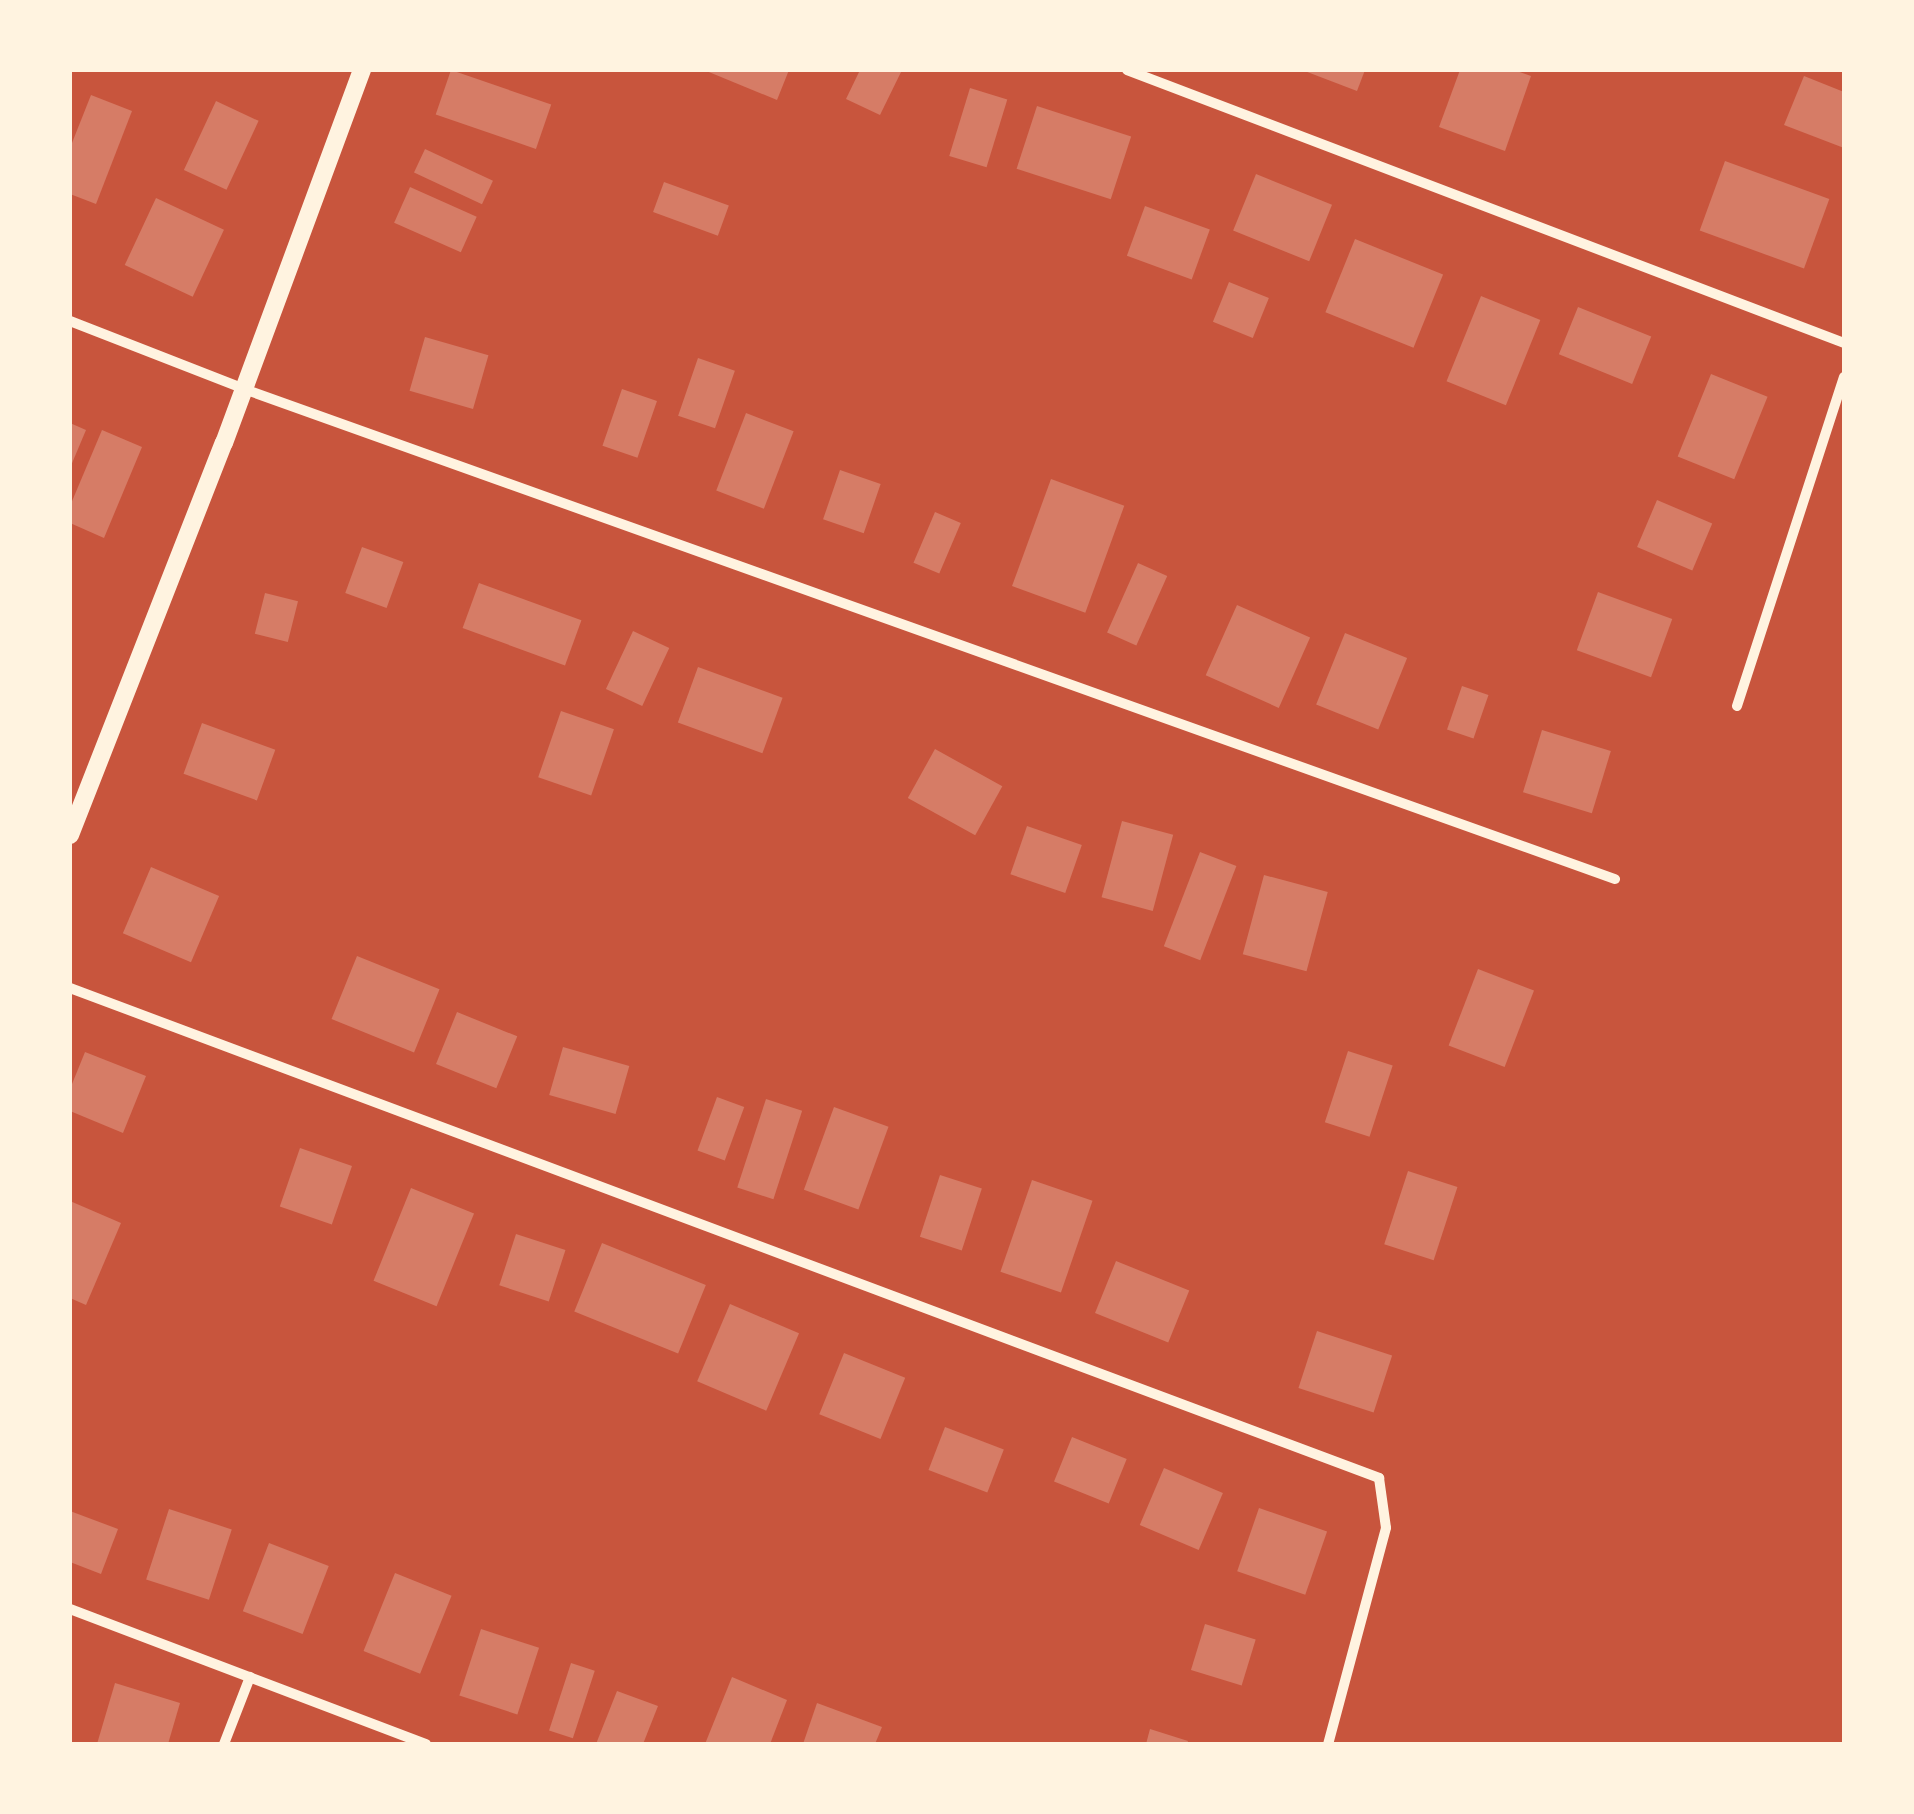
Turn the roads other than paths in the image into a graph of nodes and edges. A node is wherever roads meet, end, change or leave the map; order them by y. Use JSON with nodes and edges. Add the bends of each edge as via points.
{"nodes":[{"id":1,"x":362,"y":70,"type":"edge"},
{"id":2,"x":1128,"y":70,"type":"edge"},
{"id":3,"x":70,"y":321,"type":"edge"},
{"id":4,"x":1844,"y":343,"type":"edge"},
{"id":5,"x":1844,"y":377,"type":"edge"},
{"id":6,"x":244,"y":389,"type":"junction"},
{"id":7,"x":1737,"y":706,"type":"dead end"},
{"id":8,"x":70,"y":836,"type":"edge"},
{"id":9,"x":1615,"y":878,"type":"dead end"},
{"id":10,"x":70,"y":988,"type":"edge"},
{"id":11,"x":70,"y":1609,"type":"edge"},
{"id":12,"x":250,"y":1677,"type":"junction"},
{"id":13,"x":224,"y":1744,"type":"edge"},
{"id":14,"x":426,"y":1744,"type":"edge"},
{"id":15,"x":1328,"y":1744,"type":"edge"}],
"edges":[{"from":1,"to":6,"type":"street"},
{"from":2,"to":4,"type":"street"},
{"from":3,"to":6,"type":"street"},
{"from":5,"to":7,"type":"street"},
{"from":6,"to":8,"type":"street"},
{"from":6,"to":9,"type":"street"},
{"from":10,"to":15,"type":"street","via":[[1379,1478],[1386,1528]]},
{"from":11,"to":12,"type":"street"},
{"from":12,"to":13,"type":"street"},
{"from":12,"to":14,"type":"street"}]}
